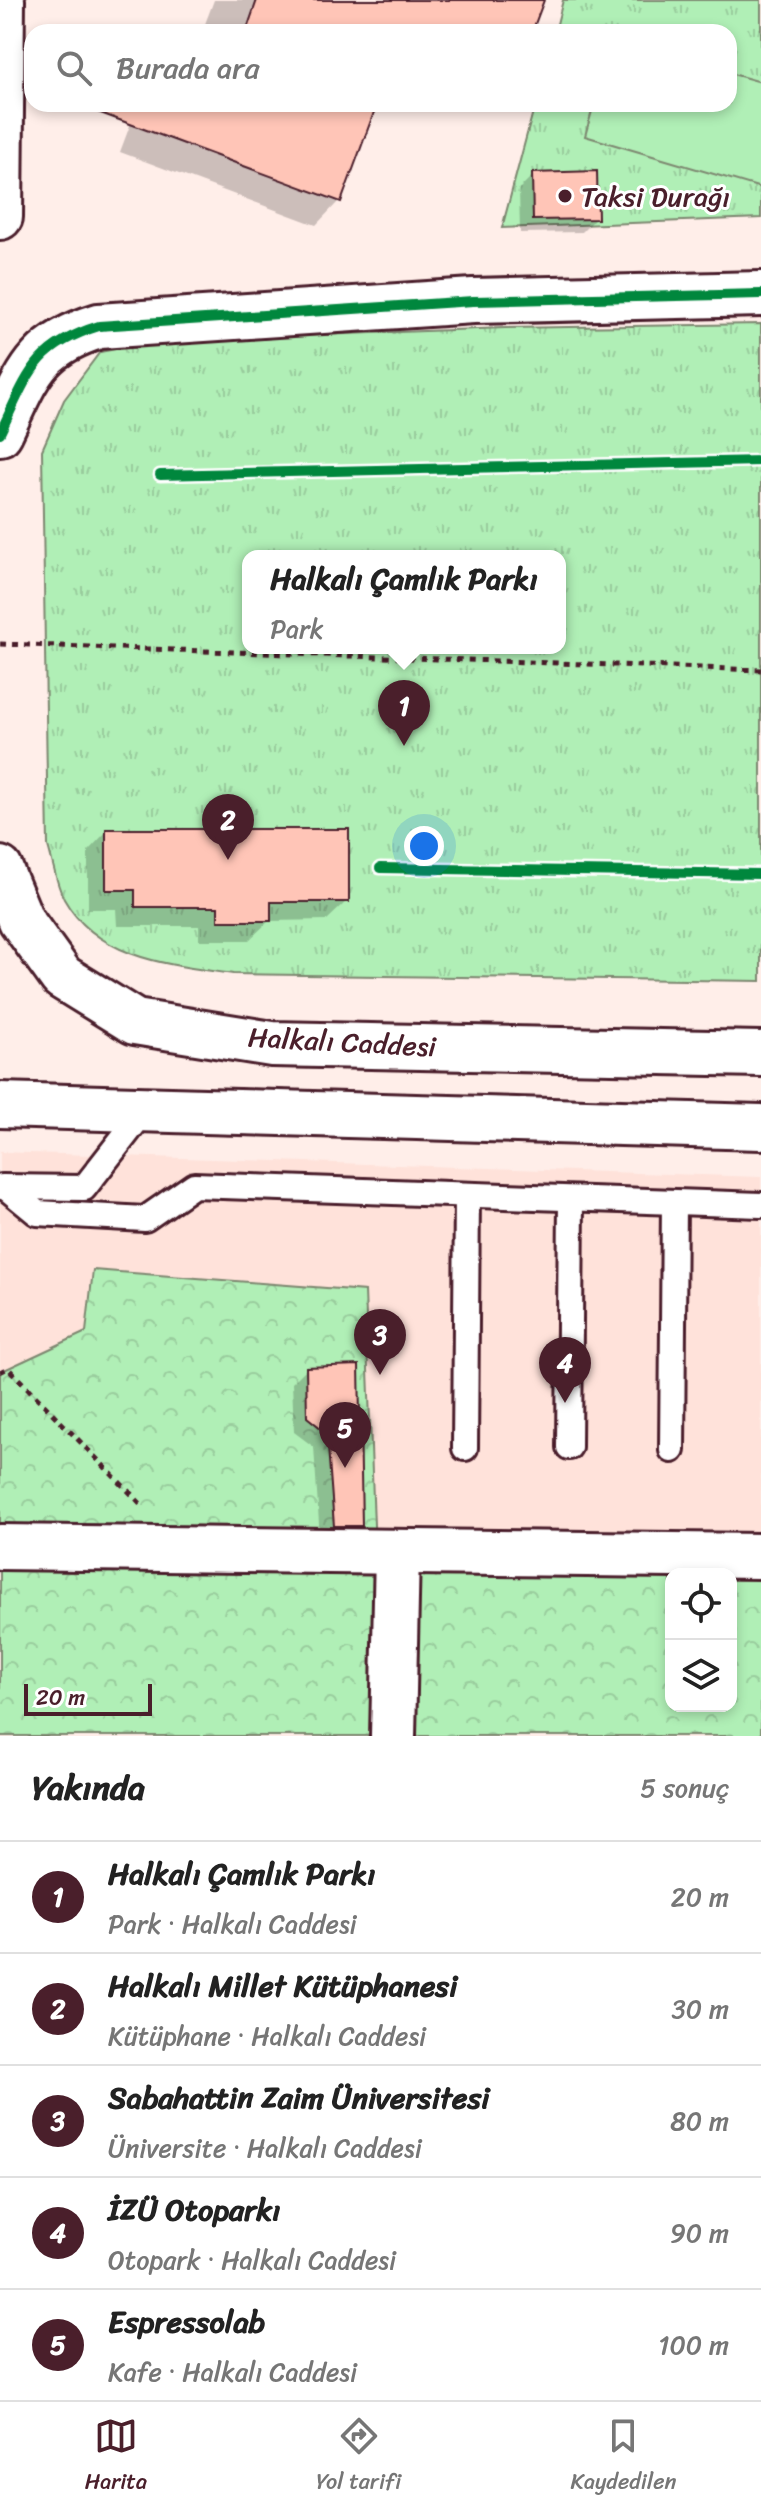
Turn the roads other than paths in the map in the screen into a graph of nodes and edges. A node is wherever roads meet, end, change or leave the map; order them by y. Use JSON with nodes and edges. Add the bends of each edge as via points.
{"nodes":[{"id":1,"x":2,"y":0,"type":"edge"},
{"id":2,"x":0,"y":217,"type":"edge"},
{"id":3,"x":761,"y":294,"type":"edge"},
{"id":4,"x":0,"y":433,"type":"edge"},
{"id":5,"x":0,"y":869,"type":"edge"},
{"id":6,"x":761,"y":1054,"type":"edge"},
{"id":7,"x":0,"y":1105,"type":"edge"},
{"id":8,"x":144,"y":1111,"type":"junction"},
{"id":9,"x":761,"y":1127,"type":"edge"},
{"id":10,"x":5,"y":1188,"type":"edge"},
{"id":11,"x":84,"y":1188,"type":"junction"},
{"id":12,"x":467,"y":1195,"type":"junction"},
{"id":13,"x":571,"y":1199,"type":"junction"},
{"id":14,"x":674,"y":1202,"type":"junction"},
{"id":15,"x":761,"y":1205,"type":"edge"},
{"id":16,"x":91,"y":1216,"type":"junction"},
{"id":17,"x":569,"y":1447,"type":"dead end"},
{"id":18,"x":465,"y":1448,"type":"dead end"},
{"id":19,"x":672,"y":1450,"type":"dead end"},
{"id":20,"x":0,"y":1547,"type":"edge"},
{"id":21,"x":397,"y":1552,"type":"junction"},
{"id":22,"x":761,"y":1556,"type":"edge"},
{"id":23,"x":393,"y":1736,"type":"edge"}],
"edges":[{"from":1,"to":2,"type":"street"},
{"from":3,"to":4,"type":"street","via":[[473,301],[99,326],[68,336],[35,361]]},
{"from":5,"to":6,"type":"street","name":"Halkalı Caddesi","via":[[21,920],[62,977],[135,1022],[272,1044]]},
{"from":7,"to":8,"type":"street"},
{"from":8,"to":9,"type":"street"},
{"from":8,"to":11,"type":"lane"},
{"from":10,"to":11,"type":"lane"},
{"from":10,"to":16,"type":"lane","via":[[37,1213]]},
{"from":11,"to":16,"type":"lane"},
{"from":12,"to":13,"type":"lane"},
{"from":12,"to":16,"type":"lane","via":[[194,1185],[145,1219]]},
{"from":12,"to":18,"type":"lane"},
{"from":13,"to":14,"type":"lane"},
{"from":13,"to":17,"type":"lane"},
{"from":14,"to":15,"type":"lane"},
{"from":14,"to":19,"type":"lane"},
{"from":20,"to":21,"type":"street"},
{"from":21,"to":22,"type":"street"},
{"from":21,"to":23,"type":"street"}]}
